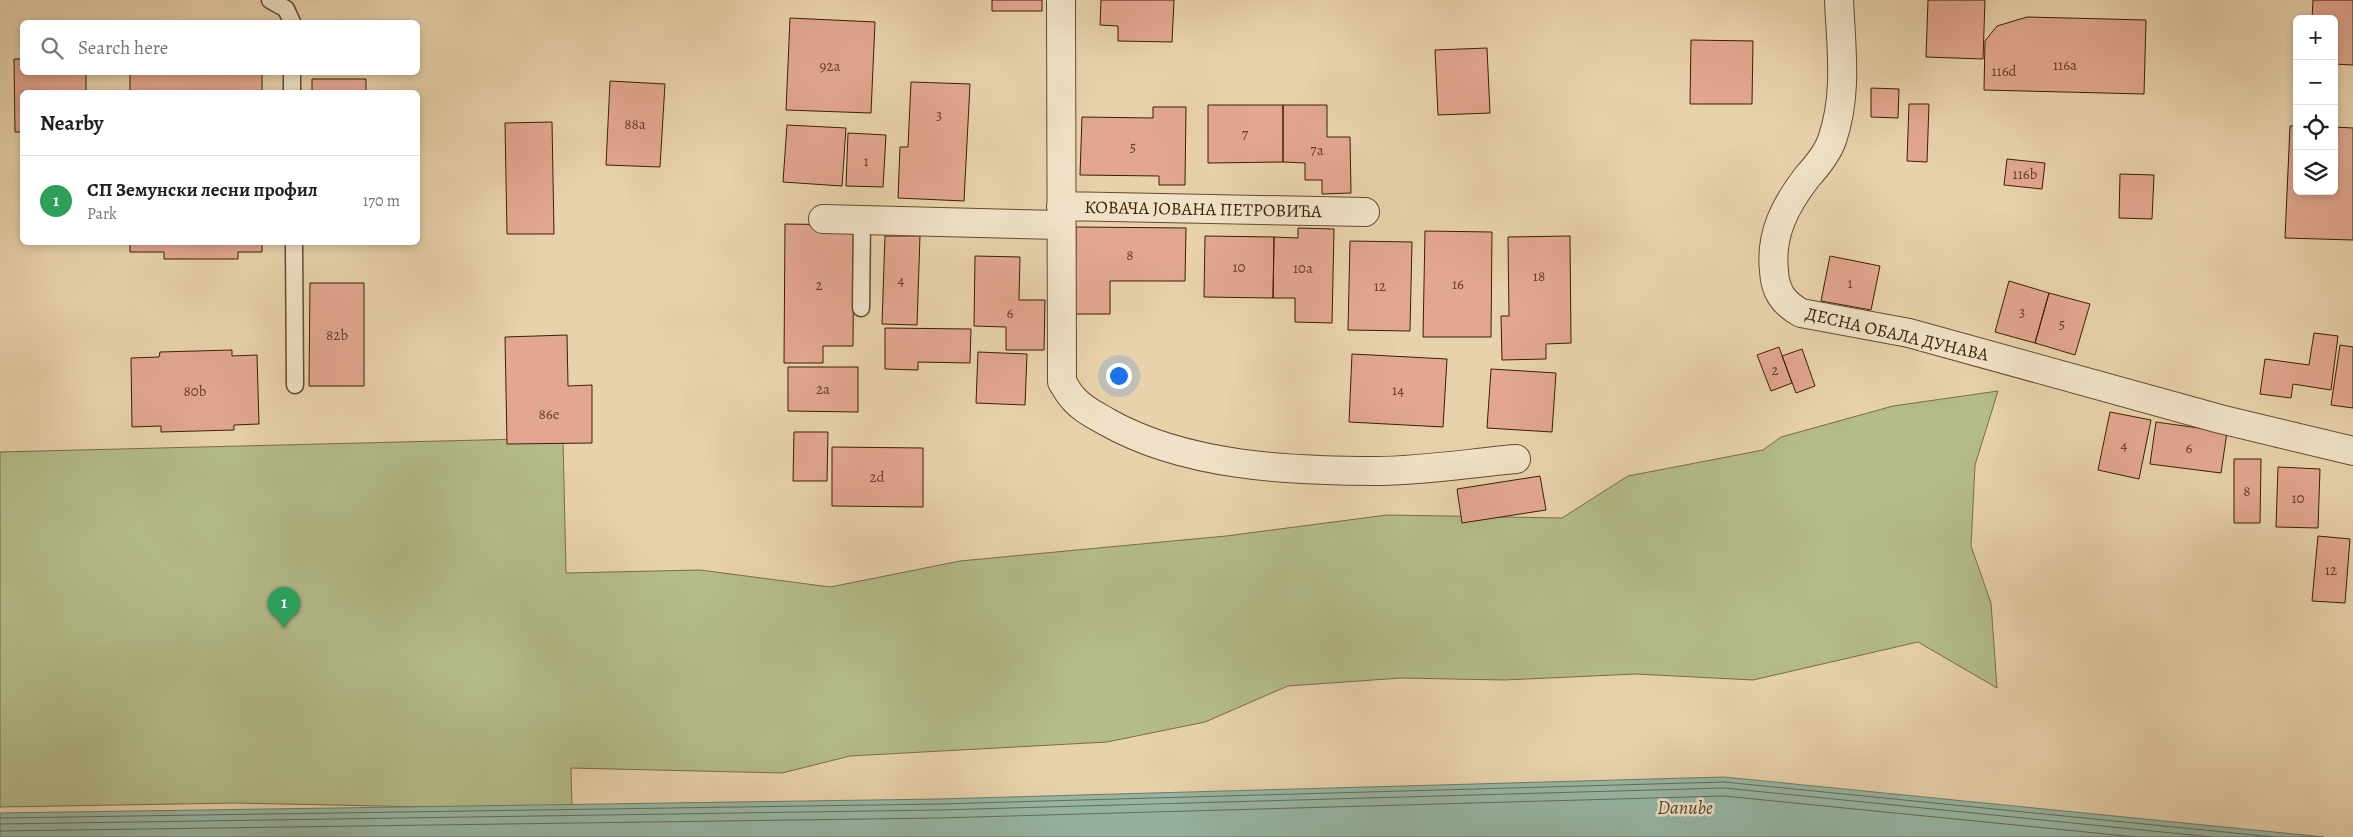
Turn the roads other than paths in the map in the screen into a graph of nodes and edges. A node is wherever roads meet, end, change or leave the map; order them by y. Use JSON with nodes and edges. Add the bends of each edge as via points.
{"nodes":[{"id":1,"x":270,"y":0,"type":"edge"},
{"id":2,"x":1060,"y":0,"type":"edge"},
{"id":3,"x":1839,"y":0,"type":"edge"},
{"id":4,"x":291,"y":20,"type":"edge"},
{"id":5,"x":292,"y":75,"type":"edge"},
{"id":6,"x":292,"y":90,"type":"edge"},
{"id":7,"x":1365,"y":212,"type":"dead end"},
{"id":8,"x":1060,"y":215,"type":"junction"},
{"id":9,"x":823,"y":219,"type":"dead end"},
{"id":10,"x":862,"y":220,"type":"junction"},
{"id":11,"x":294,"y":245,"type":"edge"},
{"id":12,"x":861,"y":308,"type":"dead end"},
{"id":13,"x":295,"y":385,"type":"dead end"},
{"id":14,"x":2353,"y":451,"type":"edge"},
{"id":15,"x":1516,"y":459,"type":"dead end"}],
"edges":[{"from":1,"to":4,"type":"lane","via":[[286,8]]},
{"from":2,"to":8,"type":"street"},
{"from":3,"to":14,"type":"street","name":"ДЕСНА ОБАЛА ДУНАВА","via":[[1843,82],[1832,141],[1823,159],[1788,204],[1776,231],[1773,248],[1774,280],[1780,296],[1790,307],[1800,313],[1909,333],[2228,421]]},
{"from":5,"to":6,"type":"lane"},
{"from":7,"to":8,"type":"street","name":"КОВАЧА ЈОВАНА ПЕТРОВИЋА"},
{"from":8,"to":10,"type":"street","name":"КОВАЧА ЈОВАНА ПЕТРОВИЋА"},
{"from":8,"to":15,"type":"street","name":"КОВАЧА ЈОВАНА ПЕТРОВИЋА","via":[[1062,382],[1073,399],[1089,412],[1126,432],[1218,461],[1298,468],[1378,471]]},
{"from":9,"to":10,"type":"street","name":"КОВАЧА ЈОВАНА ПЕТРОВИЋА"},
{"from":10,"to":12,"type":"lane"},
{"from":11,"to":13,"type":"lane"}]}
